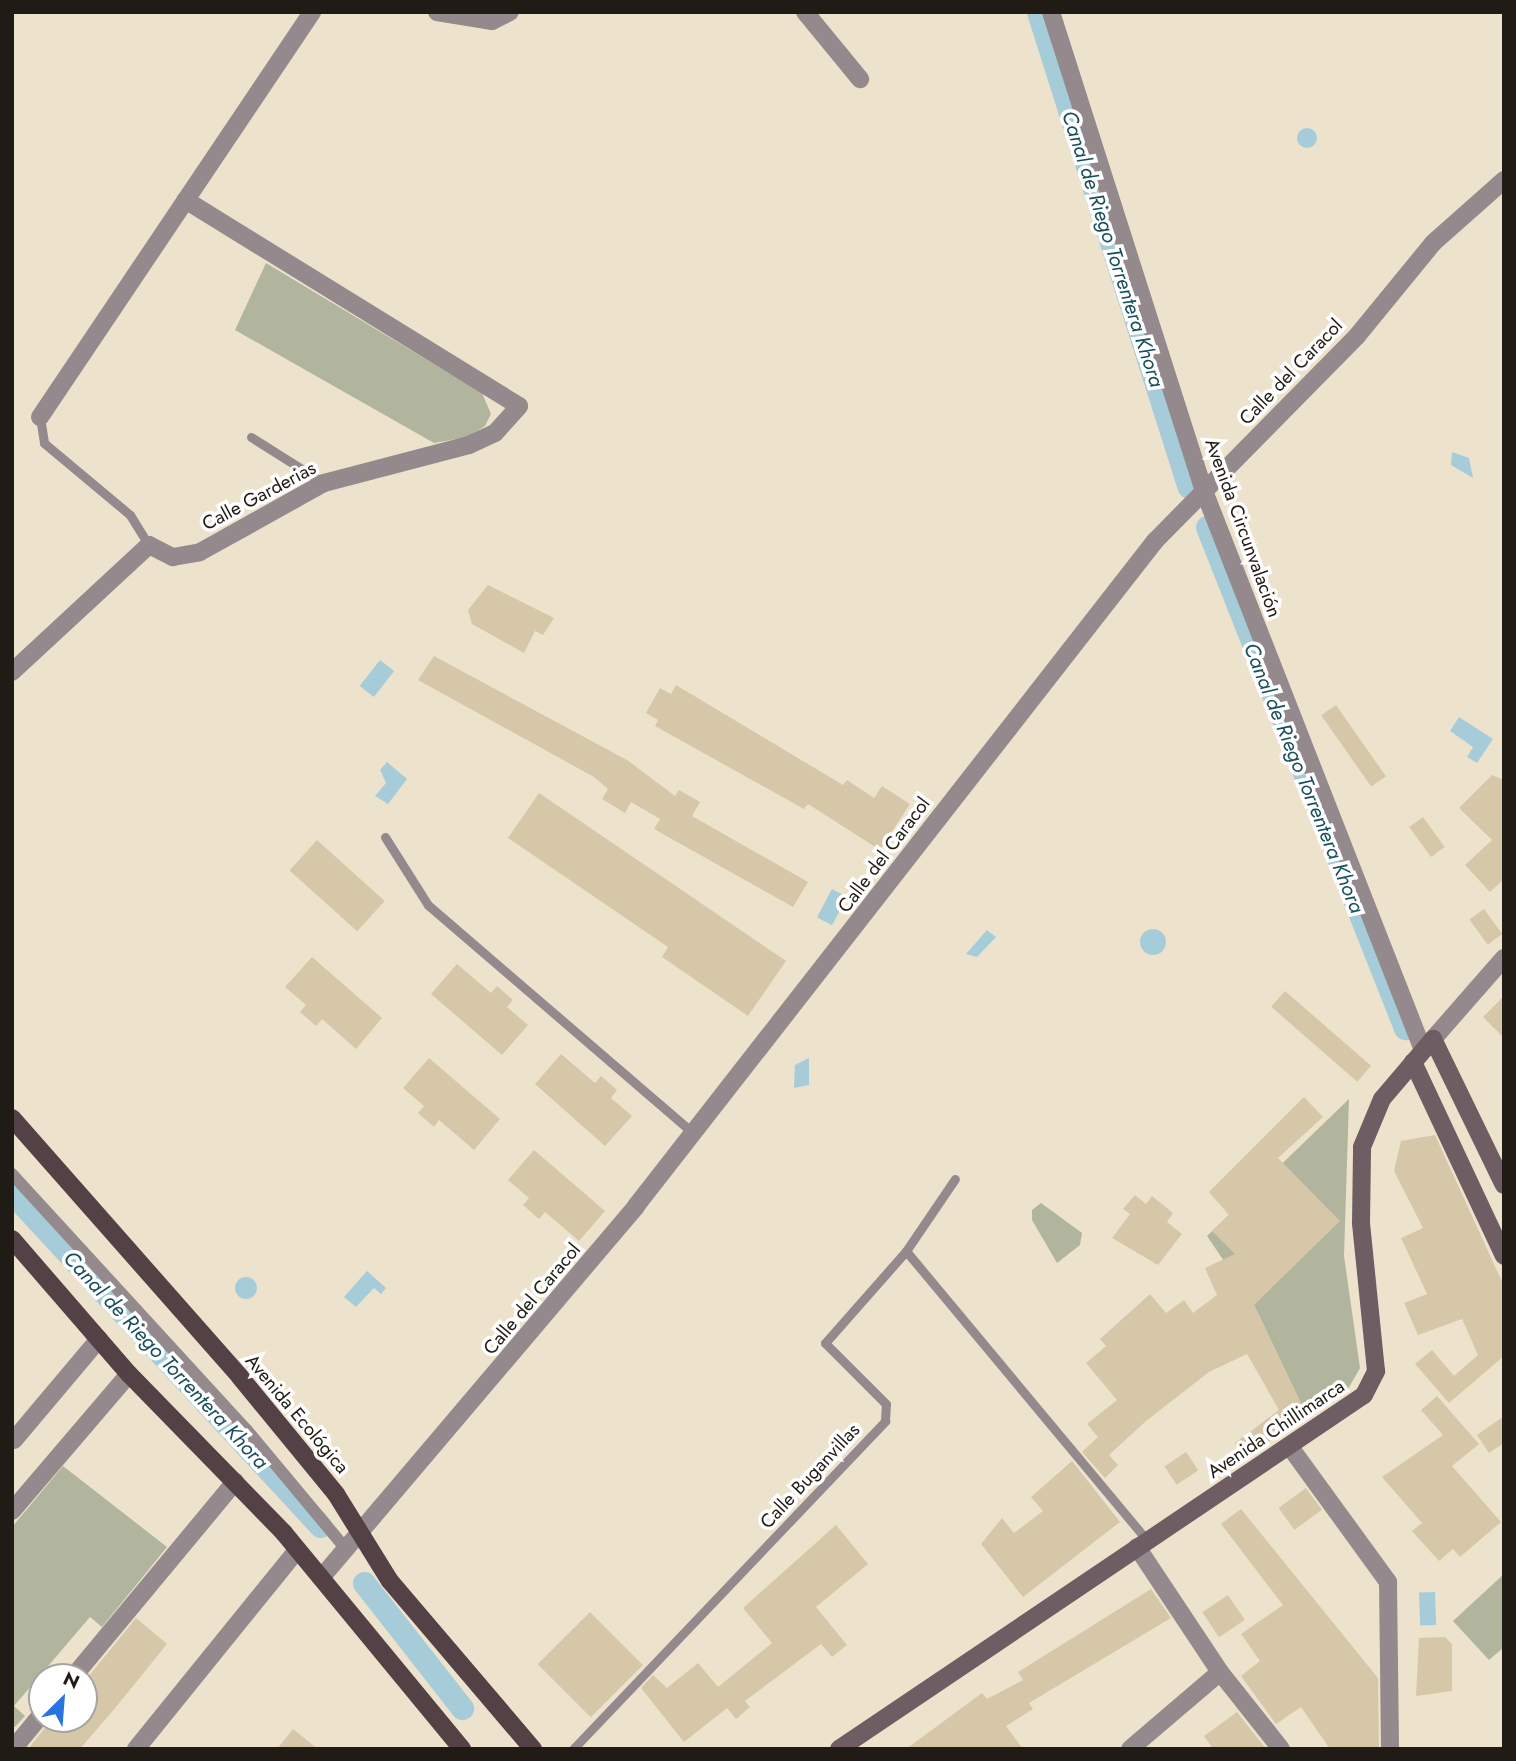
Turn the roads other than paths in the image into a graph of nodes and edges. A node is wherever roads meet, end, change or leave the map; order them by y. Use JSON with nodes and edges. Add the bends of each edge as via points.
{"nodes":[{"id":1,"x":312,"y":12,"type":"edge"},
{"id":2,"x":437,"y":12,"type":"edge"},
{"id":3,"x":510,"y":12,"type":"edge"},
{"id":4,"x":804,"y":12,"type":"edge"},
{"id":5,"x":1051,"y":12,"type":"edge"},
{"id":6,"x":860,"y":79,"type":"dead end"},
{"id":7,"x":1504,"y":180,"type":"edge"},
{"id":8,"x":186,"y":200,"type":"junction"},
{"id":9,"x":40,"y":417,"type":"joint"},
{"id":10,"x":251,"y":437,"type":"dead end"},
{"id":11,"x":324,"y":483,"type":"junction"},
{"id":12,"x":1204,"y":491,"type":"junction"},
{"id":13,"x":149,"y":545,"type":"junction"},
{"id":14,"x":12,"y":672,"type":"edge"},
{"id":15,"x":385,"y":836,"type":"dead end"},
{"id":16,"x":1504,"y":958,"type":"edge"},
{"id":17,"x":1423,"y":1050,"type":"junction"},
{"id":18,"x":12,"y":1118,"type":"edge"},
{"id":19,"x":693,"y":1133,"type":"junction"},
{"id":20,"x":12,"y":1174,"type":"edge"},
{"id":21,"x":955,"y":1179,"type":"dead end"},
{"id":22,"x":1504,"y":1185,"type":"edge"},
{"id":23,"x":12,"y":1239,"type":"edge"},
{"id":24,"x":906,"y":1251,"type":"junction"},
{"id":25,"x":1504,"y":1256,"type":"edge"},
{"id":26,"x":99,"y":1339,"type":"junction"},
{"id":27,"x":129,"y":1374,"type":"junction"},
{"id":28,"x":14,"y":1440,"type":"edge"},
{"id":29,"x":1290,"y":1447,"type":"junction"},
{"id":30,"x":235,"y":1482,"type":"junction"},
{"id":31,"x":12,"y":1511,"type":"edge"},
{"id":32,"x":359,"y":1528,"type":"junction"},
{"id":33,"x":1142,"y":1543,"type":"junction"},
{"id":34,"x":345,"y":1548,"type":"junction"},
{"id":35,"x":297,"y":1550,"type":"junction"},
{"id":36,"x":321,"y":1578,"type":"junction"},
{"id":37,"x":85,"y":1663,"type":"edge"},
{"id":38,"x":1220,"y":1672,"type":"junction"},
{"id":39,"x":28,"y":1731,"type":"edge"},
{"id":40,"x":13,"y":1749,"type":"edge"},
{"id":41,"x":136,"y":1749,"type":"edge"},
{"id":42,"x":462,"y":1749,"type":"edge"},
{"id":43,"x":533,"y":1749,"type":"edge"},
{"id":44,"x":573,"y":1749,"type":"edge"},
{"id":45,"x":839,"y":1749,"type":"edge"},
{"id":46,"x":1130,"y":1749,"type":"edge"},
{"id":47,"x":1281,"y":1749,"type":"edge"},
{"id":48,"x":1390,"y":1749,"type":"edge"}],
"edges":[{"from":1,"to":8,"type":"street"},
{"from":2,"to":3,"type":"street","via":[[492,21]]},
{"from":4,"to":6,"type":"street"},
{"from":5,"to":12,"type":"street","name":"Avenida Circunvalación"},
{"from":7,"to":12,"type":"street","name":"Calle del Caracol","via":[[1433,243],[1357,336]]},
{"from":8,"to":9,"type":"street"},
{"from":8,"to":11,"type":"street","name":"Calle Garderias","via":[[519,406],[495,433],[469,445]]},
{"from":9,"to":13,"type":"lane","via":[[44,443],[130,516]]},
{"from":10,"to":11,"type":"lane"},
{"from":11,"to":13,"type":"street","name":"Calle Garderias","via":[[200,552],[173,556]]},
{"from":12,"to":17,"type":"street","name":"Avenida Circunvalación"},
{"from":12,"to":19,"type":"street","name":"Calle del Caracol","via":[[1155,541]]},
{"from":13,"to":14,"type":"street"},
{"from":15,"to":19,"type":"lane","via":[[428,905]]},
{"from":16,"to":17,"type":"street","name":"Avenida Chillimarca"},
{"from":17,"to":22,"type":"main road","name":"Avenida Circunvalación"},
{"from":17,"to":25,"type":"main road","name":"Avenida Circunvalación"},
{"from":17,"to":29,"type":"main road","name":"Avenida Chillimarca","via":[[1382,1099],[1362,1147],[1360,1223],[1376,1371],[1364,1395]]},
{"from":18,"to":32,"type":"main road","name":"Avenida Ecológica","via":[[240,1377]]},
{"from":19,"to":32,"type":"street","name":"Calle del Caracol","via":[[469,1407]]},
{"from":20,"to":34,"type":"street","via":[[246,1429]]},
{"from":21,"to":24,"type":"lane","name":"Calle Buganvillas"},
{"from":23,"to":26,"type":"main road"},
{"from":24,"to":33,"type":"lane"},
{"from":24,"to":44,"type":"lane","name":"Calle Buganvillas","via":[[825,1343],[886,1404],[885,1421]]},
{"from":26,"to":27,"type":"main road"},
{"from":26,"to":28,"type":"street"},
{"from":27,"to":30,"type":"main road"},
{"from":27,"to":31,"type":"street"},
{"from":29,"to":33,"type":"main road","name":"Avenida Chillimarca"},
{"from":29,"to":48,"type":"street","via":[[1388,1582]]},
{"from":30,"to":35,"type":"main road"},
{"from":30,"to":37,"type":"street"},
{"from":32,"to":34,"type":"street","name":"Calle del Caracol"},
{"from":32,"to":43,"type":"main road","name":"Avenida Ecológica","via":[[390,1581]]},
{"from":33,"to":38,"type":"street"},
{"from":33,"to":45,"type":"main road","name":"Avenida Chillimarca"},
{"from":34,"to":36,"type":"street","name":"Calle del Caracol"},
{"from":35,"to":36,"type":"main road"},
{"from":35,"to":41,"type":"street"},
{"from":36,"to":42,"type":"main road"},
{"from":38,"to":46,"type":"street"},
{"from":38,"to":47,"type":"street"},
{"from":39,"to":40,"type":"street"}]}
